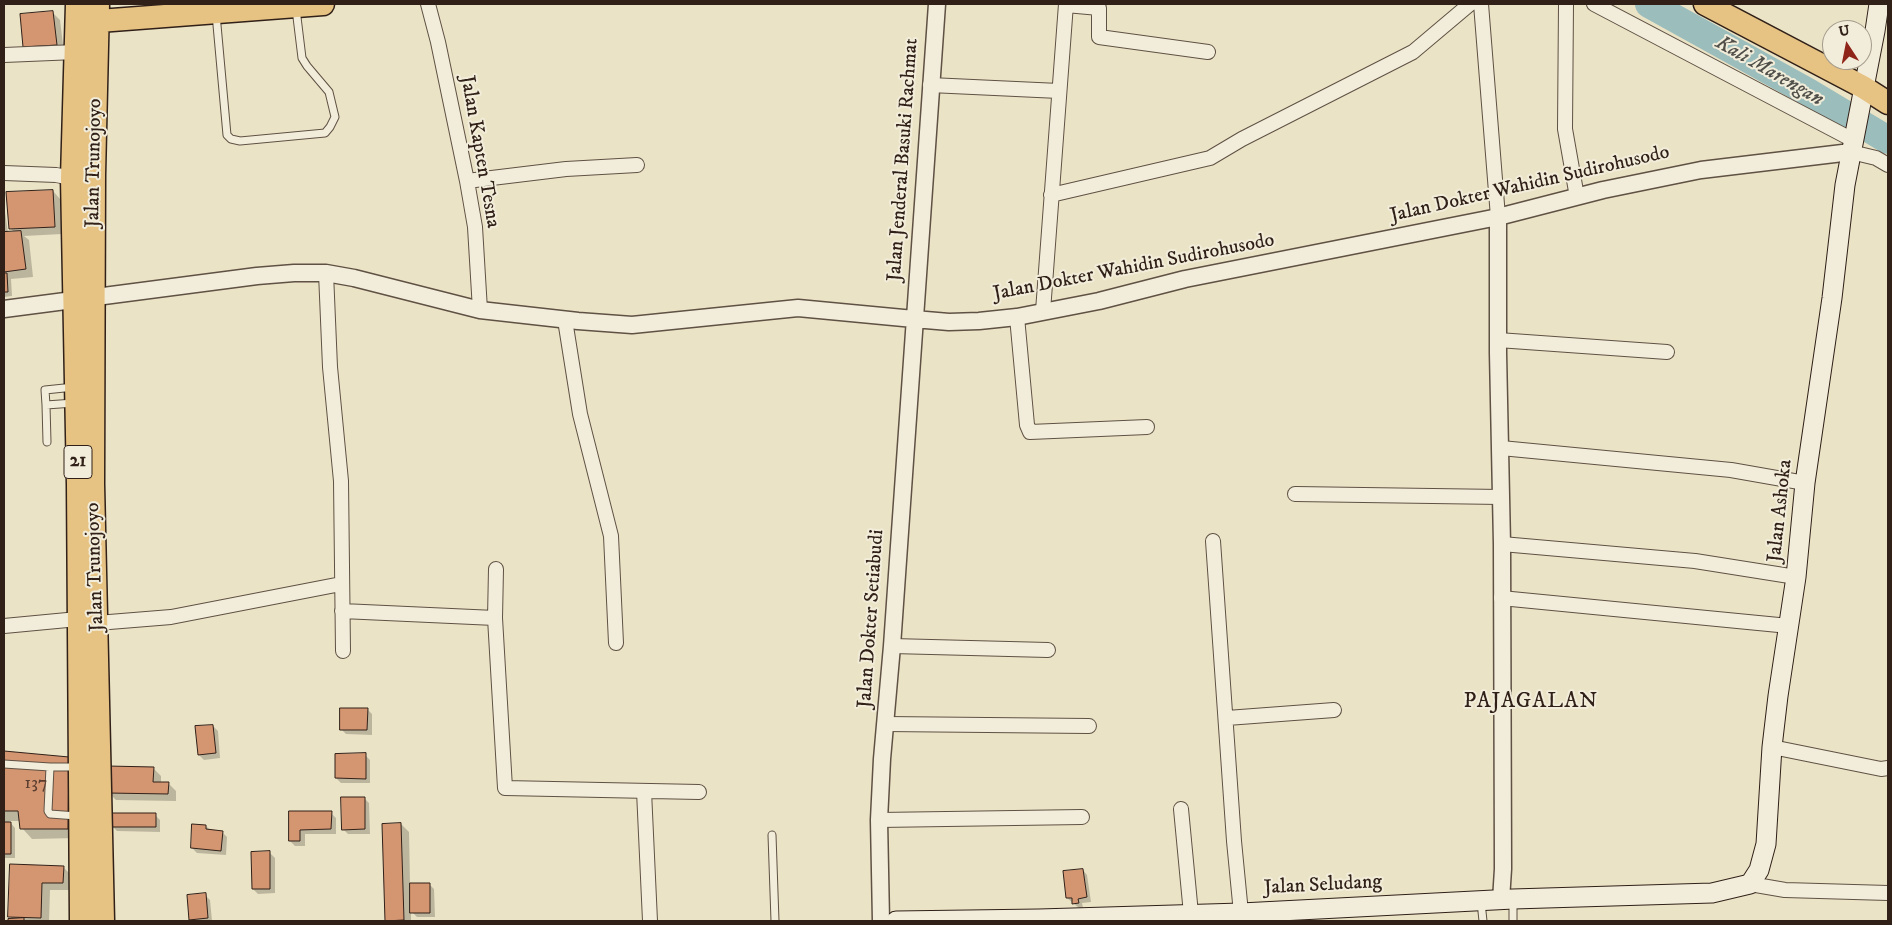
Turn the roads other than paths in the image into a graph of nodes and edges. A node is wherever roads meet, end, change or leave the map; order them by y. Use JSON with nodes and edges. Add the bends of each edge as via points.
{"nodes":[{"id":1,"x":77,"y":4,"type":"edge"},
{"id":2,"x":323,"y":4,"type":"edge"},
{"id":3,"x":428,"y":4,"type":"edge"},
{"id":4,"x":936,"y":4,"type":"edge"},
{"id":5,"x":1066,"y":4,"type":"edge"},
{"id":6,"x":1470,"y":4,"type":"edge"},
{"id":7,"x":1481,"y":4,"type":"edge"},
{"id":8,"x":1566,"y":4,"type":"edge"},
{"id":9,"x":1594,"y":4,"type":"edge"},
{"id":10,"x":1705,"y":4,"type":"edge"},
{"id":11,"x":1879,"y":4,"type":"edge"},
{"id":12,"x":296,"y":6,"type":"junction"},
{"id":13,"x":216,"y":12,"type":"junction"},
{"id":14,"x":99,"y":13,"type":"edge"},
{"id":15,"x":76,"y":52,"type":"junction"},
{"id":16,"x":1208,"y":52,"type":"dead end"},
{"id":17,"x":4,"y":55,"type":"edge"},
{"id":18,"x":930,"y":85,"type":"junction"},
{"id":19,"x":1059,"y":91,"type":"junction"},
{"id":20,"x":1862,"y":96,"type":"junction"},
{"id":21,"x":1888,"y":103,"type":"edge"},
{"id":22,"x":1852,"y":146,"type":"junction"},
{"id":23,"x":637,"y":165,"type":"dead end"},
{"id":24,"x":1888,"y":165,"type":"edge"},
{"id":25,"x":4,"y":173,"type":"edge"},
{"id":26,"x":72,"y":178,"type":"junction"},
{"id":27,"x":467,"y":181,"type":"junction"},
{"id":28,"x":1051,"y":195,"type":"junction"},
{"id":29,"x":1576,"y":197,"type":"junction"},
{"id":30,"x":1498,"y":217,"type":"junction"},
{"id":31,"x":326,"y":273,"type":"junction"},
{"id":32,"x":84,"y":299,"type":"junction"},
{"id":33,"x":4,"y":309,"type":"edge"},
{"id":34,"x":480,"y":310,"type":"junction"},
{"id":35,"x":1043,"y":311,"type":"junction"},
{"id":36,"x":1017,"y":317,"type":"junction"},
{"id":37,"x":914,"y":319,"type":"junction"},
{"id":38,"x":565,"y":320,"type":"junction"},
{"id":39,"x":1498,"y":340,"type":"junction"},
{"id":40,"x":1667,"y":352,"type":"dead end"},
{"id":41,"x":77,"y":395,"type":"junction"},
{"id":42,"x":46,"y":405,"type":"junction"},
{"id":43,"x":1147,"y":427,"type":"dead end"},
{"id":44,"x":47,"y":442,"type":"dead end"},
{"id":45,"x":1500,"y":448,"type":"junction"},
{"id":46,"x":1805,"y":482,"type":"junction"},
{"id":47,"x":1295,"y":494,"type":"dead end"},
{"id":48,"x":86,"y":496,"type":"junction"},
{"id":49,"x":1501,"y":496,"type":"junction"},
{"id":50,"x":1214,"y":541,"type":"dead end"},
{"id":51,"x":1502,"y":544,"type":"junction"},
{"id":52,"x":496,"y":569,"type":"dead end"},
{"id":53,"x":1796,"y":577,"type":"junction"},
{"id":54,"x":341,"y":584,"type":"junction"},
{"id":55,"x":1501,"y":598,"type":"junction"},
{"id":56,"x":342,"y":611,"type":"junction"},
{"id":57,"x":495,"y":618,"type":"junction"},
{"id":58,"x":88,"y":621,"type":"junction"},
{"id":59,"x":4,"y":626,"type":"edge"},
{"id":60,"x":1789,"y":626,"type":"junction"},
{"id":61,"x":616,"y":643,"type":"dead end"},
{"id":62,"x":892,"y":646,"type":"junction"},
{"id":63,"x":1048,"y":650,"type":"dead end"},
{"id":64,"x":342,"y":651,"type":"dead end"},
{"id":65,"x":1334,"y":710,"type":"dead end"},
{"id":66,"x":1227,"y":718,"type":"junction"},
{"id":67,"x":885,"y":724,"type":"junction"},
{"id":68,"x":1089,"y":726,"type":"dead end"},
{"id":69,"x":1772,"y":747,"type":"junction"},
{"id":70,"x":4,"y":764,"type":"edge"},
{"id":71,"x":50,"y":767,"type":"junction"},
{"id":72,"x":80,"y":767,"type":"junction"},
{"id":73,"x":1888,"y":768,"type":"edge"},
{"id":74,"x":644,"y":791,"type":"junction"},
{"id":75,"x":699,"y":792,"type":"dead end"},
{"id":76,"x":1181,"y":809,"type":"dead end"},
{"id":77,"x":80,"y":817,"type":"junction"},
{"id":78,"x":1082,"y":817,"type":"dead end"},
{"id":79,"x":879,"y":820,"type":"junction"},
{"id":80,"x":772,"y":835,"type":"dead end"},
{"id":81,"x":1750,"y":884,"type":"junction"},
{"id":82,"x":1888,"y":893,"type":"edge"},
{"id":83,"x":1507,"y":900,"type":"junction"},
{"id":84,"x":1481,"y":901,"type":"junction"},
{"id":85,"x":1241,"y":913,"type":"junction"},
{"id":86,"x":1187,"y":917,"type":"edge"},
{"id":87,"x":1069,"y":920,"type":"edge"},
{"id":88,"x":81,"y":921,"type":"edge"},
{"id":89,"x":103,"y":921,"type":"edge"},
{"id":90,"x":650,"y":921,"type":"edge"},
{"id":91,"x":775,"y":921,"type":"edge"},
{"id":92,"x":881,"y":921,"type":"edge"},
{"id":93,"x":896,"y":921,"type":"edge"},
{"id":94,"x":1483,"y":921,"type":"edge"},
{"id":95,"x":1513,"y":921,"type":"edge"}],
"edges":[{"from":1,"to":15,"type":"highway","name":"Jalan Trunojoyo","number":"21"},
{"from":2,"to":12,"type":"highway"},
{"from":3,"to":27,"type":"street","name":"Jalan Kapten Tesna"},
{"from":4,"to":18,"type":"street","name":"Jalan Jenderal Basuki Rachmat"},
{"from":5,"to":16,"type":"street","via":[[1099,8],[1099,37]]},
{"from":5,"to":19,"type":"street"},
{"from":6,"to":28,"type":"street","via":[[1412,52],[1210,158]]},
{"from":7,"to":30,"type":"street"},
{"from":8,"to":29,"type":"street","via":[[1565,129]]},
{"from":9,"to":22,"type":"street"},
{"from":10,"to":20,"type":"highway"},
{"from":11,"to":20,"type":"main road"},
{"from":12,"to":13,"type":"highway"},
{"from":12,"to":13,"type":"lane","via":[[302,58],[329,92],[335,117],[325,133],[240,141],[227,135]]},
{"from":13,"to":14,"type":"highway"},
{"from":14,"to":32,"type":"highway","name":"Jalan Trunojoyo","number":"21","via":[[94,176]]},
{"from":15,"to":17,"type":"street"},
{"from":15,"to":26,"type":"highway","name":"Jalan Trunojoyo","number":"21"},
{"from":18,"to":19,"type":"street"},
{"from":18,"to":37,"type":"street","name":"Jalan Jenderal Basuki Rachmat"},
{"from":19,"to":28,"type":"street"},
{"from":20,"to":21,"type":"highway"},
{"from":20,"to":22,"type":"main road"},
{"from":22,"to":24,"type":"street"},
{"from":22,"to":29,"type":"street","name":"Jalan Dokter Wahidin Sudirohusodo","via":[[1701,170]]},
{"from":22,"to":46,"type":"main road","name":"Jalan Ashoka"},
{"from":23,"to":27,"type":"street"},
{"from":25,"to":26,"type":"street"},
{"from":26,"to":32,"type":"highway","name":"Jalan Trunojoyo","number":"21"},
{"from":27,"to":34,"type":"street","name":"Jalan Kapten Tesna","via":[[475,227]]},
{"from":28,"to":35,"type":"street"},
{"from":29,"to":30,"type":"street","name":"Jalan Dokter Wahidin Sudirohusodo"},
{"from":30,"to":35,"type":"street","name":"Jalan Dokter Wahidin Sudirohusodo"},
{"from":30,"to":39,"type":"street"},
{"from":31,"to":32,"type":"street","name":"Jalan Dokter Wahidin Sudirohusodo","via":[[257,276]]},
{"from":31,"to":34,"type":"street","name":"Jalan Dokter Wahidin Sudirohusodo"},
{"from":31,"to":54,"type":"street","via":[[330,367],[341,481]]},
{"from":32,"to":33,"type":"street","name":"Jalan Dokter Wahidin Sudirohusodo"},
{"from":32,"to":41,"type":"highway","name":"Jalan Trunojoyo","number":"21"},
{"from":32,"to":48,"type":"highway","name":"Jalan Trunojoyo","number":"21"},
{"from":34,"to":38,"type":"street","name":"Jalan Dokter Wahidin Sudirohusodo"},
{"from":35,"to":36,"type":"street","name":"Jalan Dokter Wahidin Sudirohusodo"},
{"from":36,"to":37,"type":"street","name":"Jalan Dokter Wahidin Sudirohusodo","via":[[949,322]]},
{"from":36,"to":43,"type":"street","via":[[1030,432]]},
{"from":37,"to":38,"type":"street","name":"Jalan Dokter Wahidin Sudirohusodo","via":[[798,308],[632,325]]},
{"from":37,"to":62,"type":"street","name":"Jalan Dokter Setiabudi"},
{"from":38,"to":61,"type":"street","via":[[580,414],[611,536]]},
{"from":39,"to":40,"type":"street"},
{"from":39,"to":45,"type":"street"},
{"from":41,"to":42,"type":"lane"},
{"from":41,"to":42,"type":"lane","via":[[45,390]]},
{"from":41,"to":48,"type":"highway","name":"Jalan Trunojoyo","number":"21"},
{"from":42,"to":44,"type":"lane"},
{"from":45,"to":46,"type":"street","via":[[1730,470]]},
{"from":45,"to":49,"type":"street"},
{"from":46,"to":53,"type":"main road","name":"Jalan Ashoka"},
{"from":47,"to":49,"type":"street"},
{"from":48,"to":58,"type":"highway","name":"Jalan Trunojoyo","number":"21"},
{"from":49,"to":51,"type":"street"},
{"from":50,"to":66,"type":"street"},
{"from":51,"to":53,"type":"street","via":[[1695,561]]},
{"from":51,"to":55,"type":"street"},
{"from":52,"to":57,"type":"street"},
{"from":53,"to":60,"type":"main road","name":"Jalan Ashoka"},
{"from":54,"to":56,"type":"street"},
{"from":54,"to":58,"type":"street","via":[[171,617]]},
{"from":55,"to":60,"type":"street"},
{"from":55,"to":83,"type":"street","via":[[1503,869]]},
{"from":56,"to":57,"type":"street"},
{"from":56,"to":64,"type":"street"},
{"from":57,"to":74,"type":"street","via":[[505,788]]},
{"from":58,"to":59,"type":"street"},
{"from":58,"to":72,"type":"highway","name":"Jalan Trunojoyo","number":"21"},
{"from":58,"to":89,"type":"highway","name":"Jalan Trunojoyo","number":"21"},
{"from":60,"to":69,"type":"main road","name":"Jalan Ashoka"},
{"from":62,"to":63,"type":"street"},
{"from":62,"to":67,"type":"street","name":"Jalan Dokter Setiabudi"},
{"from":65,"to":66,"type":"street"},
{"from":66,"to":85,"type":"street"},
{"from":67,"to":68,"type":"street"},
{"from":67,"to":79,"type":"street","name":"Jalan Dokter Setiabudi"},
{"from":69,"to":73,"type":"street"},
{"from":69,"to":81,"type":"main road","name":"Jalan Ashoka","via":[[1766,844],[1759,870]]},
{"from":70,"to":71,"type":"lane"},
{"from":71,"to":72,"type":"lane"},
{"from":71,"to":77,"type":"lane","via":[[49,813]]},
{"from":72,"to":77,"type":"highway","name":"Jalan Trunojoyo","number":"21"},
{"from":74,"to":75,"type":"street"},
{"from":74,"to":90,"type":"street"},
{"from":76,"to":86,"type":"street"},
{"from":77,"to":88,"type":"highway","name":"Jalan Trunojoyo","number":"21"},
{"from":78,"to":79,"type":"street"},
{"from":79,"to":92,"type":"street","name":"Jalan Dokter Setiabudi"},
{"from":80,"to":91,"type":"lane"},
{"from":81,"to":82,"type":"street","via":[[1785,890]]},
{"from":81,"to":83,"type":"main road","name":"Jalan Seludang","via":[[1712,892]]},
{"from":83,"to":84,"type":"main road","name":"Jalan Seludang"},
{"from":83,"to":95,"type":"lane"},
{"from":84,"to":85,"type":"main road","name":"Jalan Seludang"},
{"from":84,"to":94,"type":"lane"},
{"from":85,"to":86,"type":"main road","name":"Jalan Seludang"},
{"from":86,"to":87,"type":"main road","name":"Jalan Seludang"},
{"from":87,"to":93,"type":"main road","name":"Jalan Seludang"}]}
